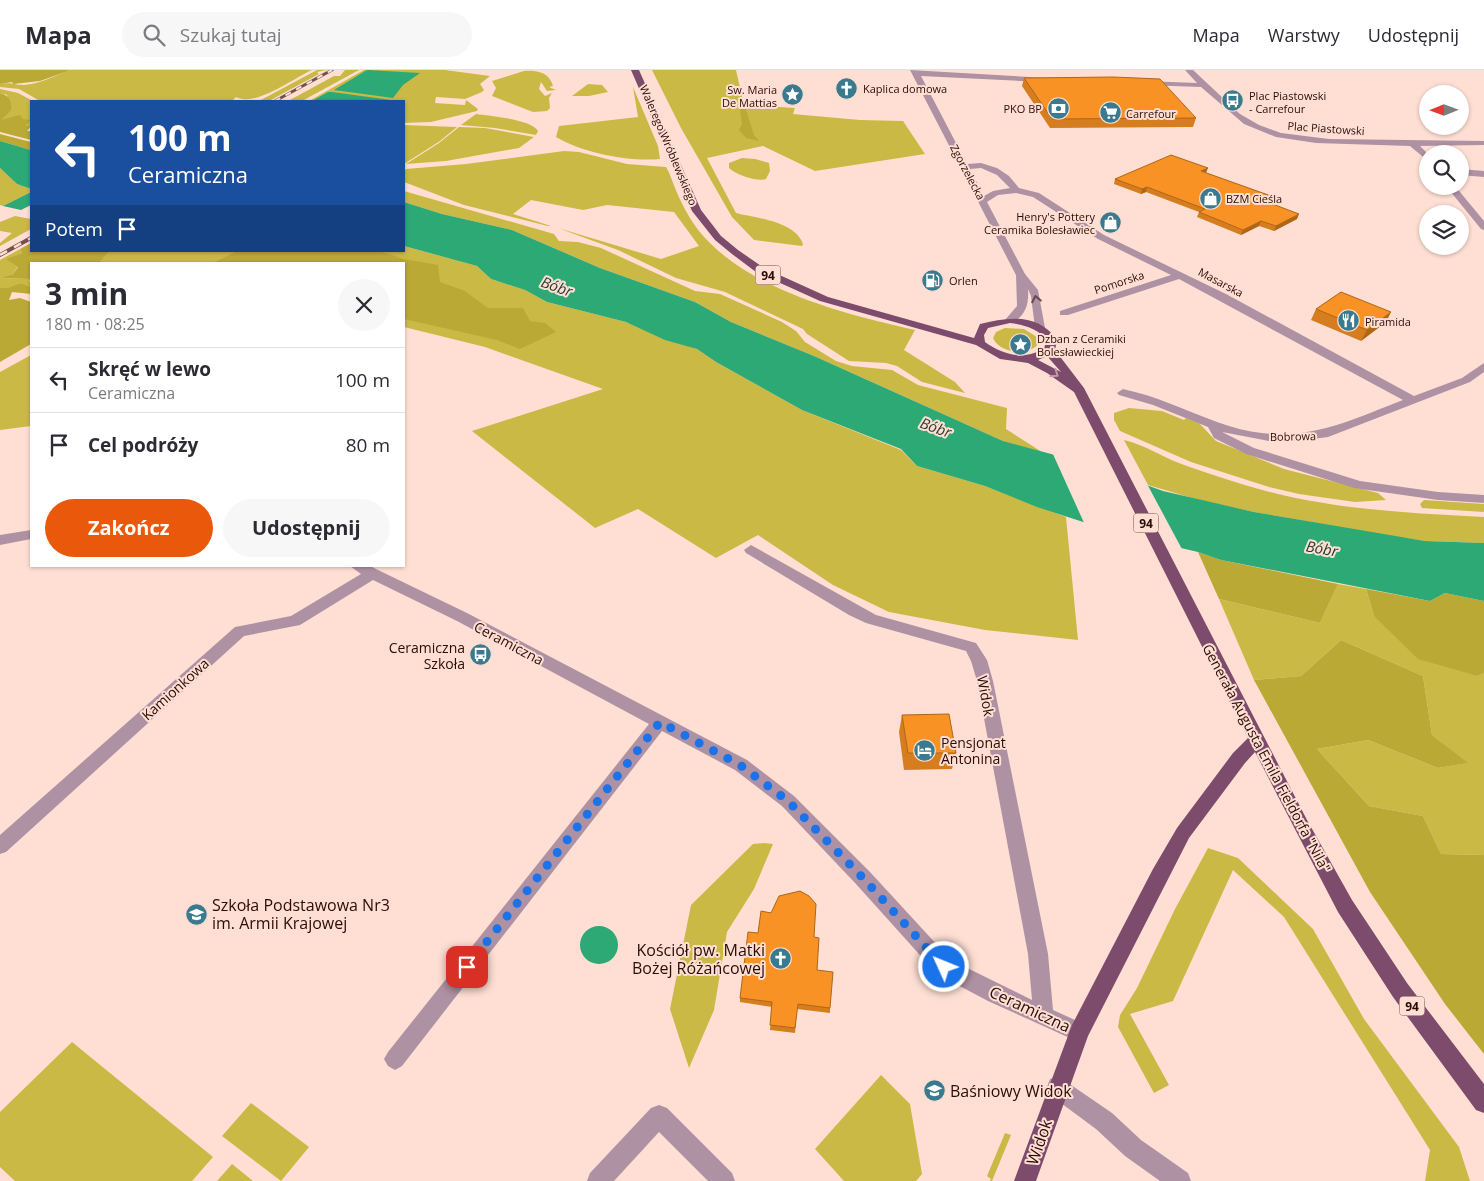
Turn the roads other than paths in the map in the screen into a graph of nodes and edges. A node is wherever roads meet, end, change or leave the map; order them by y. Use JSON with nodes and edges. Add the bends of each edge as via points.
{"nodes":[{"id":1,"x":635,"y":70,"type":"edge"},
{"id":2,"x":1189,"y":70,"type":"edge"},
{"id":3,"x":915,"y":72,"type":"edge"},
{"id":4,"x":1057,"y":80,"type":"edge"},
{"id":5,"x":1136,"y":83,"type":"edge"},
{"id":6,"x":1204,"y":84,"type":"junction"},
{"id":7,"x":1484,"y":143,"type":"edge"},
{"id":8,"x":1413,"y":144,"type":"junction"},
{"id":9,"x":1419,"y":150,"type":"edge"},
{"id":10,"x":966,"y":167,"type":"junction"},
{"id":11,"x":1469,"y":173,"type":"edge"},
{"id":12,"x":1484,"y":174,"type":"edge"},
{"id":13,"x":1016,"y":190,"type":"junction"},
{"id":14,"x":1457,"y":195,"type":"edge"},
{"id":15,"x":983,"y":201,"type":"junction"},
{"id":16,"x":1484,"y":227,"type":"edge"},
{"id":17,"x":1021,"y":275,"type":"junction"},
{"id":18,"x":1181,"y":275,"type":"junction"},
{"id":19,"x":1064,"y":313,"type":"dead end"},
{"id":20,"x":1010,"y":320,"type":"junction"},
{"id":21,"x":914,"y":324,"type":"junction"},
{"id":22,"x":984,"y":326,"type":"junction"},
{"id":23,"x":1040,"y":328,"type":"junction"},
{"id":24,"x":980,"y":343,"type":"junction"},
{"id":25,"x":1049,"y":350,"type":"junction"},
{"id":26,"x":1025,"y":358,"type":"junction"},
{"id":27,"x":1484,"y":366,"type":"edge"},
{"id":28,"x":1123,"y":393,"type":"dead end"},
{"id":29,"x":1081,"y":396,"type":"junction"},
{"id":30,"x":1414,"y":401,"type":"junction"},
{"id":31,"x":1211,"y":424,"type":"junction"},
{"id":32,"x":1484,"y":499,"type":"edge"},
{"id":33,"x":30,"y":535,"type":"edge"},
{"id":34,"x":0,"y":540,"type":"edge"},
{"id":35,"x":751,"y":550,"type":"dead end"},
{"id":36,"x":359,"y":567,"type":"edge"},
{"id":37,"x":374,"y":573,"type":"junction"},
{"id":38,"x":660,"y":722,"type":"junction"},
{"id":39,"x":1257,"y":740,"type":"junction"},
{"id":40,"x":0,"y":846,"type":"edge"},
{"id":41,"x":1043,"y":1014,"type":"junction"},
{"id":42,"x":1079,"y":1032,"type":"junction"},
{"id":43,"x":395,"y":1059,"type":"dead end"},
{"id":44,"x":1058,"y":1087,"type":"junction"},
{"id":45,"x":1484,"y":1102,"type":"edge"},
{"id":46,"x":598,"y":1181,"type":"edge"},
{"id":47,"x":724,"y":1181,"type":"edge"},
{"id":48,"x":1025,"y":1181,"type":"edge"},
{"id":49,"x":1180,"y":1181,"type":"edge"}],
"edges":[{"from":1,"to":21,"type":"main road","name":"Walerego Wróblewskiego","number":"94","via":[[697,211],[740,256],[784,283],[850,308]]},
{"from":2,"to":6,"type":"street","name":"Plac Piastowski"},
{"from":3,"to":4,"type":"street"},
{"from":3,"to":10,"type":"street","name":"Zgorzelecka"},
{"from":5,"to":6,"type":"street"},
{"from":6,"to":8,"type":"street","name":"Plac Piastowski","via":[[1244,120],[1278,136],[1308,141]]},
{"from":7,"to":8,"type":"street","name":"Plac Piastowski"},
{"from":8,"to":9,"type":"street"},
{"from":10,"to":13,"type":"street","name":"Masarska","via":[[975,164],[992,167]]},
{"from":10,"to":15,"type":"street","name":"Zgorzelecka"},
{"from":11,"to":12,"type":"street"},
{"from":13,"to":15,"type":"street","via":[[996,193]]},
{"from":13,"to":18,"type":"street","name":"Masarska","via":[[1036,195],[1102,237]]},
{"from":14,"to":16,"type":"street"},
{"from":15,"to":17,"type":"street","name":"Zgorzelecka"},
{"from":17,"to":20,"type":"street","name":"Zgorzelecka","via":[[1022,309]]},
{"from":23,"to":17,"type":"street","name":"Zgorzelecka","one_way":true,"via":[[1034,290]]},
{"from":18,"to":19,"type":"street","name":"Pomorska"},
{"from":18,"to":30,"type":"street","name":"Masarska"},
{"from":20,"to":22,"type":"main road","number":"94"},
{"from":20,"to":23,"type":"main road","number":"94"},
{"from":21,"to":22,"type":"main road","name":"Walerego Wróblewskiego","number":"94"},
{"from":21,"to":24,"type":"main road","name":"Walerego Wróblewskiego","number":"94"},
{"from":22,"to":24,"type":"main road","via":[[978,335]]},
{"from":23,"to":25,"type":"main road","number":"94","via":[[1052,340]]},
{"from":24,"to":26,"type":"main road","number":"94","via":[[1004,356]]},
{"from":25,"to":26,"type":"main road","number":"94","via":[[1040,356]]},
{"from":25,"to":29,"type":"main road","name":"Generała Augusta Emila Fieldorfa \"Nila\"","number":"94","via":[[1072,376]]},
{"from":26,"to":29,"type":"main road","name":"Generała Augusta Emila Fieldorfa \"Nila\"","number":"94","one_way":true,"via":[[1051,371]]},
{"from":27,"to":30,"type":"street","name":"Bobrowa","via":[[1466,380]]},
{"from":28,"to":31,"type":"street","name":"Bobrowa","via":[[1174,408]]},
{"from":29,"to":39,"type":"main road","name":"Generała Augusta Emila Fieldorfa \"Nila\"","number":"94"},
{"from":30,"to":31,"type":"street","name":"Bobrowa","via":[[1314,437],[1243,434]]},
{"from":31,"to":32,"type":"street","via":[[1218,434],[1250,451],[1359,485]]},
{"from":33,"to":34,"type":"street"},
{"from":35,"to":41,"type":"street","name":"Widok","via":[[872,619],[971,646],[985,681],[1038,954]]},
{"from":36,"to":37,"type":"street","name":"Ceramiczna"},
{"from":37,"to":38,"type":"street","name":"Ceramiczna"},
{"from":37,"to":40,"type":"street","name":"Kamionkowa","via":[[295,621],[240,631]]},
{"from":38,"to":41,"type":"street","name":"Ceramiczna","via":[[740,765],[788,801],[944,967],[995,994]]},
{"from":38,"to":43,"type":"street"},
{"from":39,"to":42,"type":"main road","name":"Widok","via":[[1239,758],[1183,833]]},
{"from":39,"to":45,"type":"main road","name":"Generała Augusta Emila Fieldorfa \"Nila\"","number":"94","via":[[1345,906],[1400,990]]},
{"from":41,"to":42,"type":"street","name":"Ceramiczna"},
{"from":42,"to":44,"type":"main road","name":"Widok"},
{"from":44,"to":48,"type":"main road","name":"Widok"},
{"from":44,"to":49,"type":"street","via":[[1104,1120],[1133,1148]]},
{"from":46,"to":47,"type":"street","via":[[659,1116]]}]}
